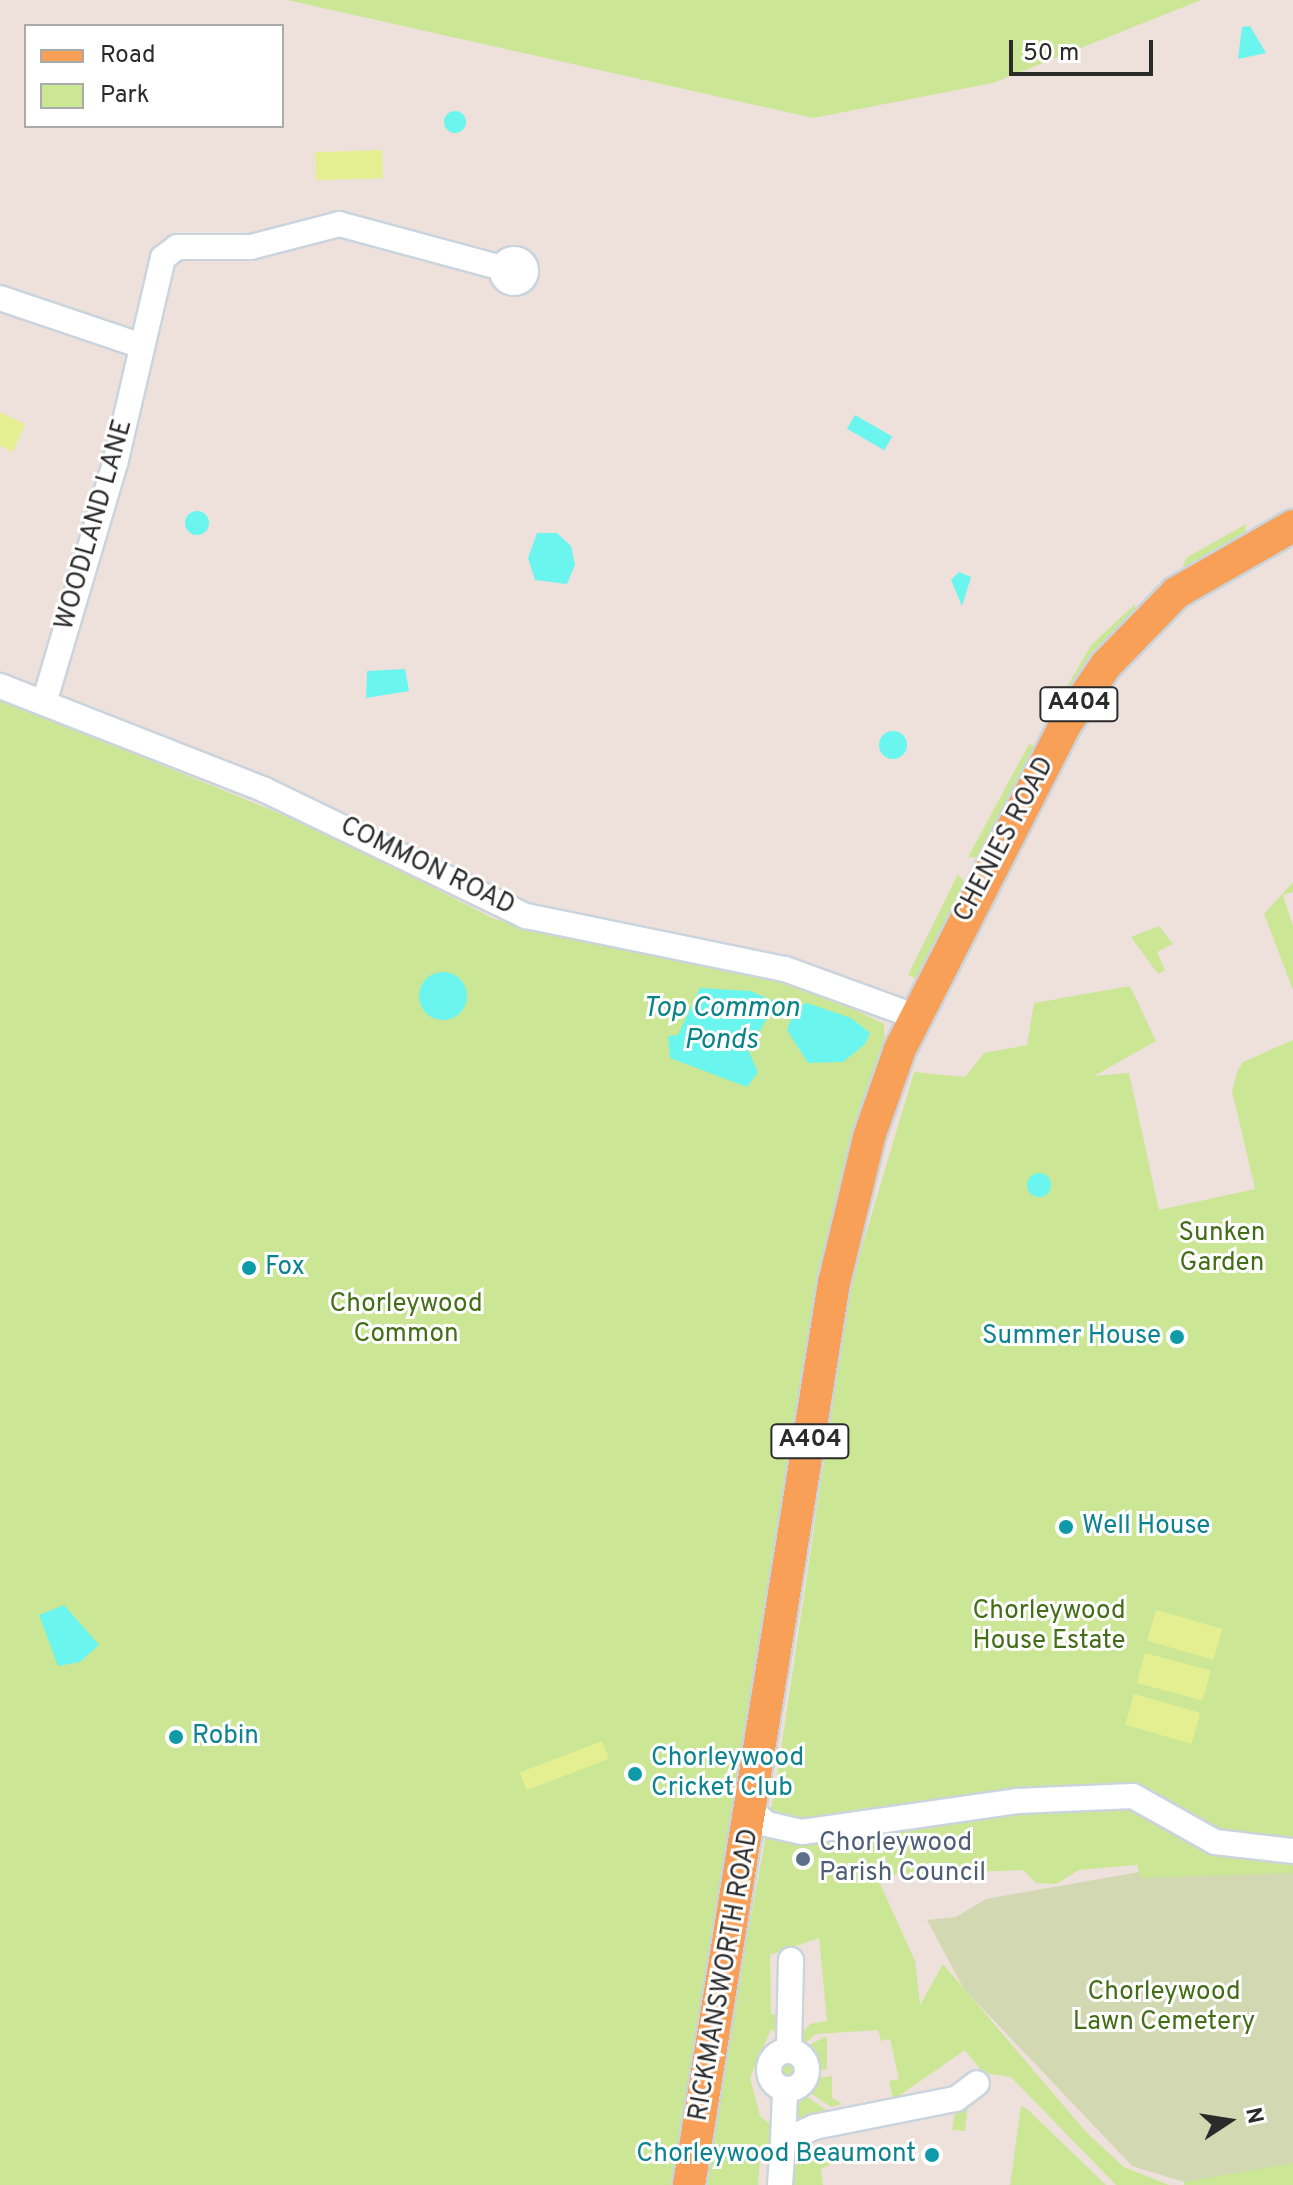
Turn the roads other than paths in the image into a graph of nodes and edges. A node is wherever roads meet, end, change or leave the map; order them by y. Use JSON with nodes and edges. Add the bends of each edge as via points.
{"nodes":[{"id":1,"x":502,"y":268,"type":"dead end"},
{"id":2,"x":0,"y":298,"type":"edge"},
{"id":3,"x":142,"y":346,"type":"junction"},
{"id":4,"x":1293,"y":526,"type":"edge"},
{"id":5,"x":0,"y":686,"type":"edge"},
{"id":6,"x":44,"y":703,"type":"junction"},
{"id":7,"x":914,"y":1016,"type":"junction"},
{"id":8,"x":752,"y":1811,"type":"junction"},
{"id":9,"x":1293,"y":1851,"type":"edge"},
{"id":10,"x":791,"y":1960,"type":"dead end"},
{"id":11,"x":977,"y":2083,"type":"dead end"},
{"id":12,"x":783,"y":2141,"type":"junction"},
{"id":13,"x":689,"y":2185,"type":"edge"},
{"id":14,"x":780,"y":2185,"type":"edge"}],
"edges":[{"from":1,"to":3,"type":"street","name":"WOODLAND LANE","via":[[339,224],[251,247],[177,247],[163,258],[153,285]]},
{"from":2,"to":3,"type":"street"},
{"from":3,"to":6,"type":"street","name":"WOODLAND LANE"},
{"from":4,"to":7,"type":"main road","name":"CHENIES ROAD","number":"A404","via":[[1176,593],[1106,665],[1065,725]]},
{"from":5,"to":6,"type":"street","name":"COMMON ROAD"},
{"from":6,"to":7,"type":"street","name":"COMMON ROAD","via":[[265,790],[526,916],[785,969]]},
{"from":7,"to":8,"type":"main road","name":"RICKMANSWORTH ROAD","number":"A404","via":[[869,1137],[834,1283]]},
{"from":8,"to":9,"type":"street","via":[[767,1824],[802,1832],[1017,1801],[1133,1796],[1215,1842]]},
{"from":8,"to":13,"type":"main road","name":"RICKMANSWORTH ROAD","number":"A404"},
{"from":10,"to":12,"type":"street","via":[[789,2048],[776,2055],[772,2074],[785,2094]]},
{"from":11,"to":12,"type":"street","via":[[956,2099]]},
{"from":12,"to":14,"type":"street"}]}
